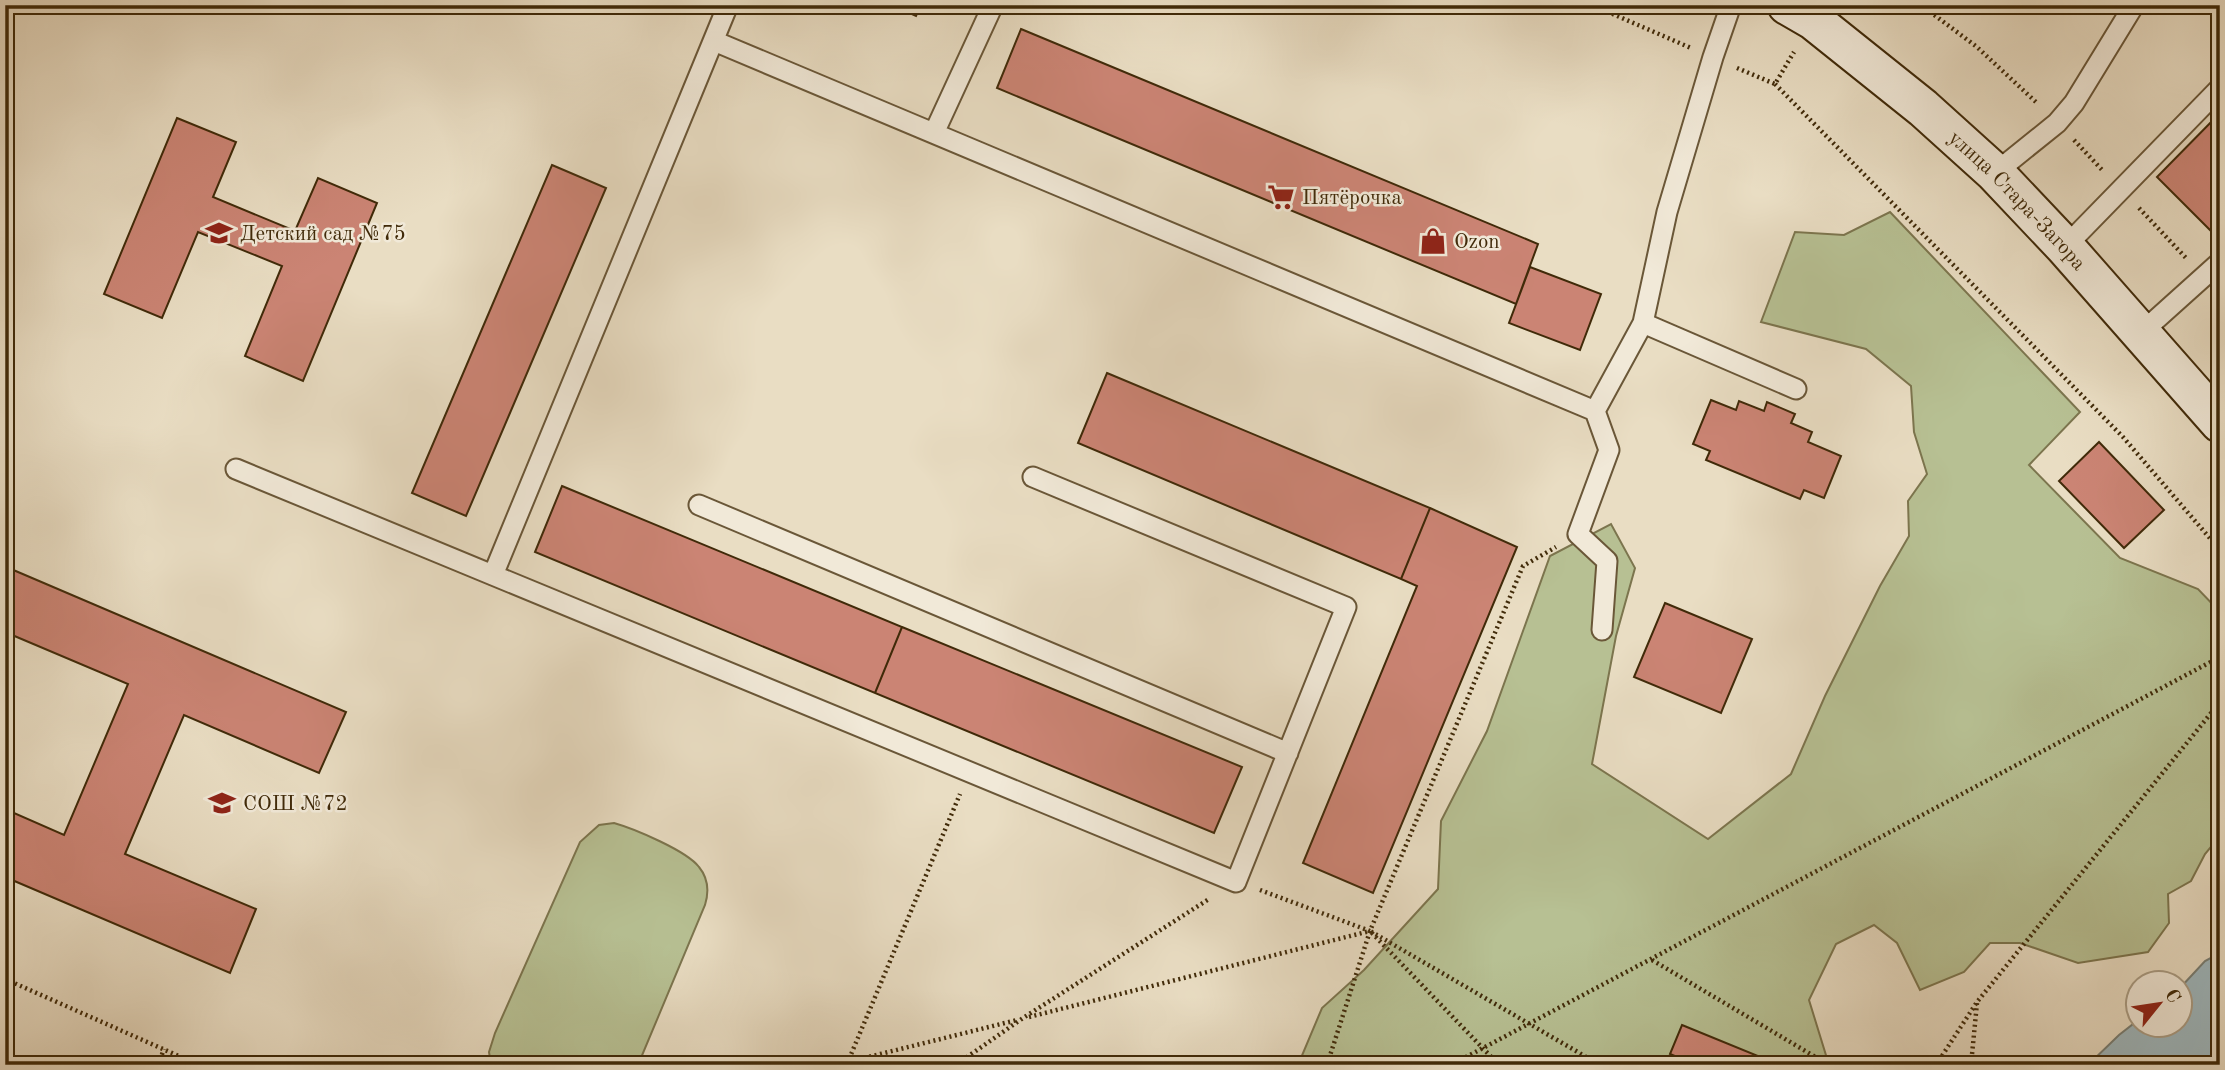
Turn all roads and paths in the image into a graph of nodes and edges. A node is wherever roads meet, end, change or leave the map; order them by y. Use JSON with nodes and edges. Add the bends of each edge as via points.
{"nodes":[{"id":1,"x":728,"y":5,"type":"edge"},
{"id":2,"x":993,"y":5,"type":"edge"},
{"id":3,"x":1731,"y":5,"type":"edge"},
{"id":4,"x":1787,"y":5,"type":"edge"},
{"id":5,"x":2134,"y":5,"type":"edge"},
{"id":6,"x":714,"y":41,"type":"junction"},
{"id":7,"x":1775,"y":84,"type":"dead end"},
{"id":8,"x":2220,"y":88,"type":"edge"},
{"id":9,"x":934,"y":133,"type":"junction"},
{"id":10,"x":1995,"y":173,"type":"junction"},
{"id":11,"x":2065,"y":247,"type":"junction"},
{"id":12,"x":2220,"y":262,"type":"edge"},
{"id":13,"x":1643,"y":323,"type":"junction"},
{"id":14,"x":2141,"y":333,"type":"junction"},
{"id":15,"x":1796,"y":390,"type":"dead end"},
{"id":16,"x":1595,"y":411,"type":"junction"},
{"id":17,"x":2220,"y":423,"type":"edge"},
{"id":18,"x":236,"y":469,"type":"dead end"},
{"id":19,"x":1033,"y":477,"type":"dead end"},
{"id":20,"x":699,"y":505,"type":"dead end"},
{"id":21,"x":1578,"y":534,"type":"junction"},
{"id":22,"x":2220,"y":550,"type":"edge"},
{"id":23,"x":493,"y":575,"type":"junction"},
{"id":24,"x":1602,"y":630,"type":"dead end"},
{"id":25,"x":2220,"y":657,"type":"edge"},
{"id":26,"x":2220,"y":702,"type":"edge"},
{"id":27,"x":1288,"y":752,"type":"junction"},
{"id":28,"x":969,"y":772,"type":"junction"},
{"id":29,"x":1236,"y":882,"type":"junction"},
{"id":30,"x":1370,"y":931,"type":"junction"},
{"id":31,"x":1651,"y":959,"type":"junction"},
{"id":32,"x":5,"y":979,"type":"edge"},
{"id":33,"x":1977,"y":1002,"type":"junction"},
{"id":34,"x":1023,"y":1018,"type":"junction"},
{"id":35,"x":1529,"y":1023,"type":"junction"},
{"id":36,"x":1483,"y":1048,"type":"junction"},
{"id":37,"x":164,"y":1049,"type":"junction"},
{"id":38,"x":847,"y":1063,"type":"edge"},
{"id":39,"x":158,"y":1065,"type":"edge"},
{"id":40,"x":199,"y":1065,"type":"edge"},
{"id":41,"x":959,"y":1065,"type":"edge"},
{"id":42,"x":1326,"y":1065,"type":"edge"},
{"id":43,"x":1451,"y":1065,"type":"edge"},
{"id":44,"x":1499,"y":1065,"type":"edge"},
{"id":45,"x":1600,"y":1065,"type":"edge"},
{"id":46,"x":1829,"y":1065,"type":"edge"},
{"id":47,"x":1936,"y":1065,"type":"edge"},
{"id":48,"x":1971,"y":1065,"type":"edge"}],
"edges":[{"from":1,"to":6,"type":"lane"},
{"from":2,"to":9,"type":"lane"},
{"from":3,"to":13,"type":"lane","via":[[1667,212]]},
{"from":4,"to":10,"type":"main road","name":"улица Стара-Загора","via":[[1813,20],[1913,100]]},
{"from":5,"to":10,"type":"lane","via":[[2074,103],[2057,123]]},
{"from":6,"to":9,"type":"lane"},
{"from":6,"to":23,"type":"lane"},
{"from":7,"to":22,"type":"path","via":[[2123,437]]},
{"from":8,"to":11,"type":"lane"},
{"from":9,"to":16,"type":"lane"},
{"from":10,"to":11,"type":"main road","name":"улица Стара-Загора"},
{"from":11,"to":14,"type":"main road","name":"улица Стара-Загора"},
{"from":12,"to":14,"type":"lane"},
{"from":13,"to":15,"type":"lane"},
{"from":13,"to":16,"type":"lane"},
{"from":14,"to":17,"type":"main road","name":"улица Стара-Загора"},
{"from":16,"to":21,"type":"lane","via":[[1609,450]]},
{"from":18,"to":23,"type":"lane"},
{"from":19,"to":27,"type":"lane","via":[[1346,607]]},
{"from":20,"to":27,"type":"lane"},
{"from":21,"to":24,"type":"lane","via":[[1607,561]]},
{"from":21,"to":30,"type":"path","via":[[1523,566]]},
{"from":23,"to":28,"type":"lane"},
{"from":25,"to":31,"type":"path"},
{"from":26,"to":33,"type":"path"},
{"from":27,"to":29,"type":"lane"},
{"from":28,"to":29,"type":"lane"},
{"from":28,"to":38,"type":"path"},
{"from":29,"to":30,"type":"path"},
{"from":29,"to":34,"type":"path"},
{"from":30,"to":34,"type":"path"},
{"from":30,"to":35,"type":"path"},
{"from":30,"to":36,"type":"path"},
{"from":30,"to":42,"type":"path"},
{"from":31,"to":35,"type":"path"},
{"from":31,"to":46,"type":"path"},
{"from":32,"to":37,"type":"path"},
{"from":33,"to":47,"type":"path"},
{"from":33,"to":48,"type":"path"},
{"from":34,"to":38,"type":"path"},
{"from":34,"to":41,"type":"path"},
{"from":35,"to":36,"type":"path"},
{"from":35,"to":45,"type":"path"},
{"from":36,"to":43,"type":"path"},
{"from":36,"to":44,"type":"path"},
{"from":37,"to":39,"type":"path"},
{"from":37,"to":40,"type":"path"}]}
